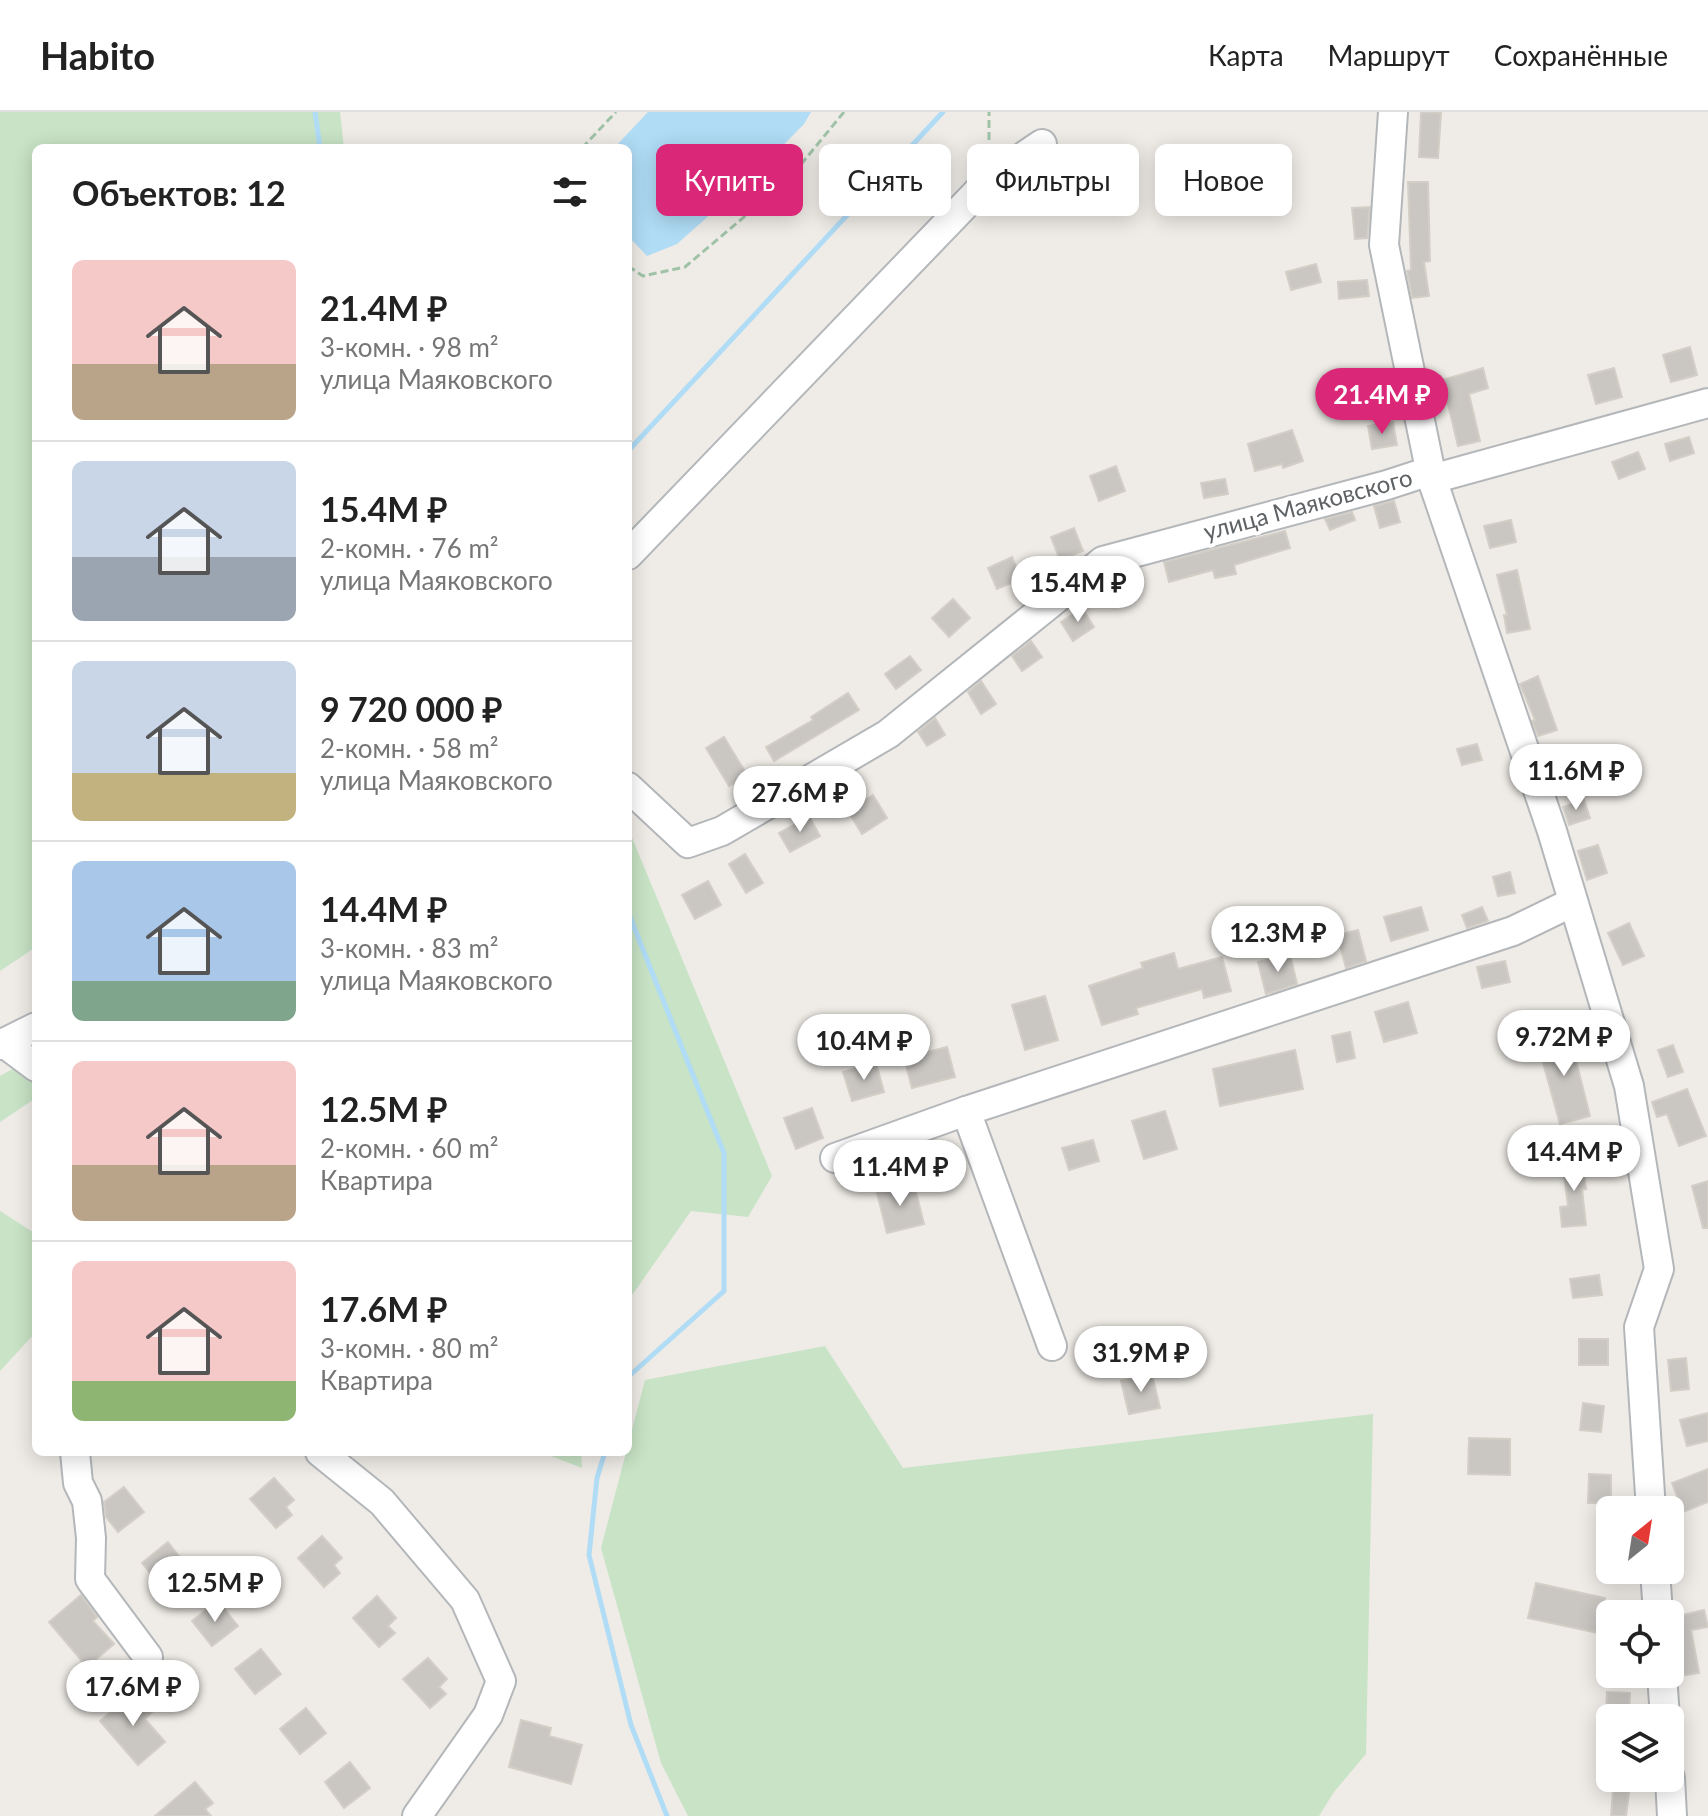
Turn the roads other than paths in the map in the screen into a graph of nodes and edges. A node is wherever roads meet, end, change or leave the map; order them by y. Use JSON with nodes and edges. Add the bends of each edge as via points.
{"nodes":[{"id":1,"x":1393,"y":112,"type":"edge"},
{"id":2,"x":967,"y":203,"type":"edge"},
{"id":3,"x":1708,"y":403,"type":"edge"},
{"id":4,"x":1431,"y":475,"type":"junction"},
{"id":5,"x":632,"y":551,"type":"edge"},
{"id":6,"x":632,"y":791,"type":"edge"},
{"id":7,"x":1573,"y":902,"type":"junction"},
{"id":8,"x":32,"y":1029,"type":"edge"},
{"id":9,"x":2,"y":1044,"type":"edge"},
{"id":10,"x":32,"y":1064,"type":"edge"},
{"id":11,"x":966,"y":1111,"type":"junction"},
{"id":12,"x":835,"y":1158,"type":"dead end"},
{"id":13,"x":1052,"y":1346,"type":"dead end"},
{"id":14,"x":75,"y":1456,"type":"edge"},
{"id":15,"x":325,"y":1456,"type":"edge"},
{"id":16,"x":1650,"y":1496,"type":"edge"},
{"id":17,"x":148,"y":1657,"type":"dead end"},
{"id":18,"x":1671,"y":1792,"type":"edge"},
{"id":19,"x":417,"y":1816,"type":"edge"},
{"id":20,"x":1672,"y":1816,"type":"edge"}],
"edges":[{"from":1,"to":4,"type":"street","name":"улица Маяковского","via":[[1384,245]]},
{"from":2,"to":5,"type":"street"},
{"from":3,"to":4,"type":"street","name":"улица Маяковского"},
{"from":4,"to":6,"type":"street","name":"улица Маяковского","via":[[1103,561],[888,734],[722,831],[688,843]]},
{"from":4,"to":7,"type":"street","name":"улица Маяковского"},
{"from":7,"to":11,"type":"street","via":[[1513,931]]},
{"from":7,"to":16,"type":"street","name":"улица Маяковского","via":[[1629,1086],[1659,1269],[1639,1327]]},
{"from":8,"to":9,"type":"street"},
{"from":9,"to":10,"type":"street"},
{"from":11,"to":12,"type":"street"},
{"from":11,"to":13,"type":"street"},
{"from":14,"to":17,"type":"street","via":[[78,1483],[87,1501],[90,1579]]},
{"from":15,"to":19,"type":"street","via":[[382,1502],[465,1600],[501,1681],[488,1715]]},
{"from":18,"to":20,"type":"street"}]}
